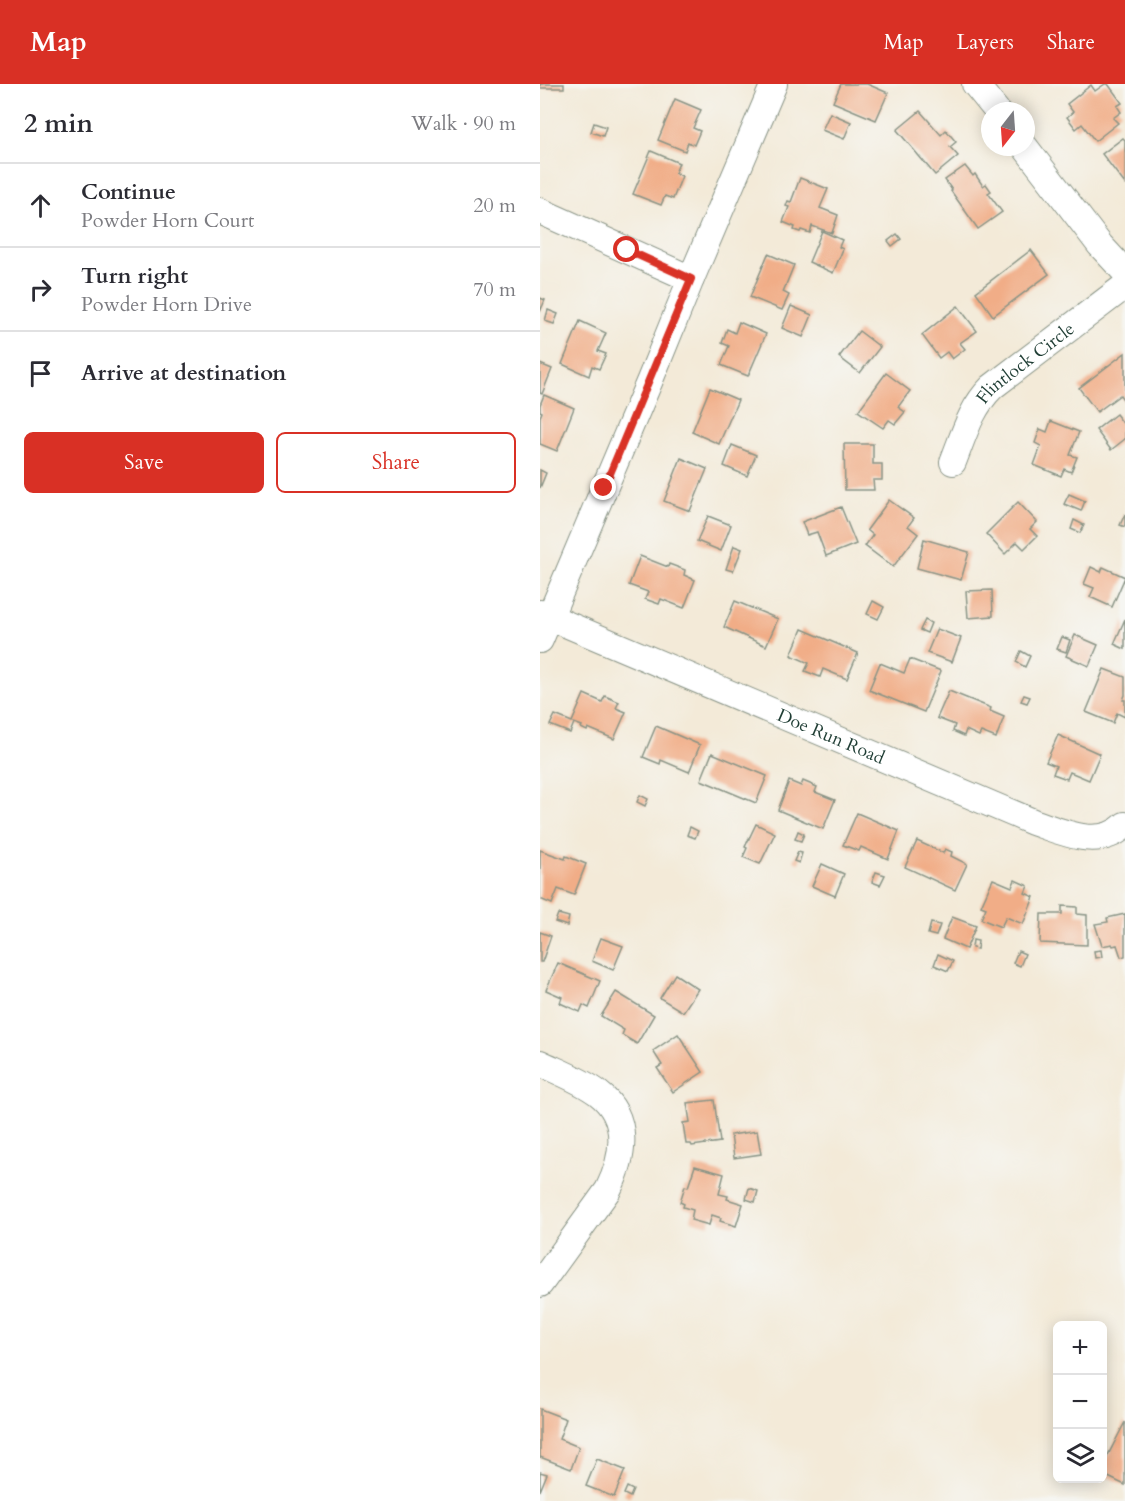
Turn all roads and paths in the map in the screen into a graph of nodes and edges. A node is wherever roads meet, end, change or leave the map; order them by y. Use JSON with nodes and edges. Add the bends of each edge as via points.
{"nodes":[{"id":1,"x":774,"y":84,"type":"edge"},
{"id":2,"x":975,"y":84,"type":"edge"},
{"id":3,"x":990,"y":102,"type":"edge"},
{"id":4,"x":1032,"y":156,"type":"edge"},
{"id":5,"x":540,"y":211,"type":"edge"},
{"id":6,"x":1125,"y":272,"type":"edge"},
{"id":7,"x":691,"y":279,"type":"junction"},
{"id":8,"x":1125,"y":286,"type":"edge"},
{"id":9,"x":954,"y":462,"type":"dead end"},
{"id":10,"x":545,"y":615,"type":"edge"},
{"id":11,"x":540,"y":640,"type":"edge"},
{"id":12,"x":1125,"y":825,"type":"edge"},
{"id":13,"x":540,"y":1063,"type":"edge"},
{"id":14,"x":540,"y":1284,"type":"edge"}],
"edges":[{"from":1,"to":7,"type":"street"},
{"from":2,"to":3,"type":"street"},
{"from":4,"to":6,"type":"street"},
{"from":5,"to":7,"type":"street"},
{"from":7,"to":10,"type":"street"},
{"from":8,"to":9,"type":"street","name":"Flintlock Circle","via":[[981,398]]},
{"from":10,"to":11,"type":"street"},
{"from":10,"to":12,"type":"street","name":"Doe Run Road","via":[[1075,837],[1110,834]]},
{"from":13,"to":14,"type":"street","via":[[604,1099],[621,1128],[622,1150],[608,1190]]}]}
